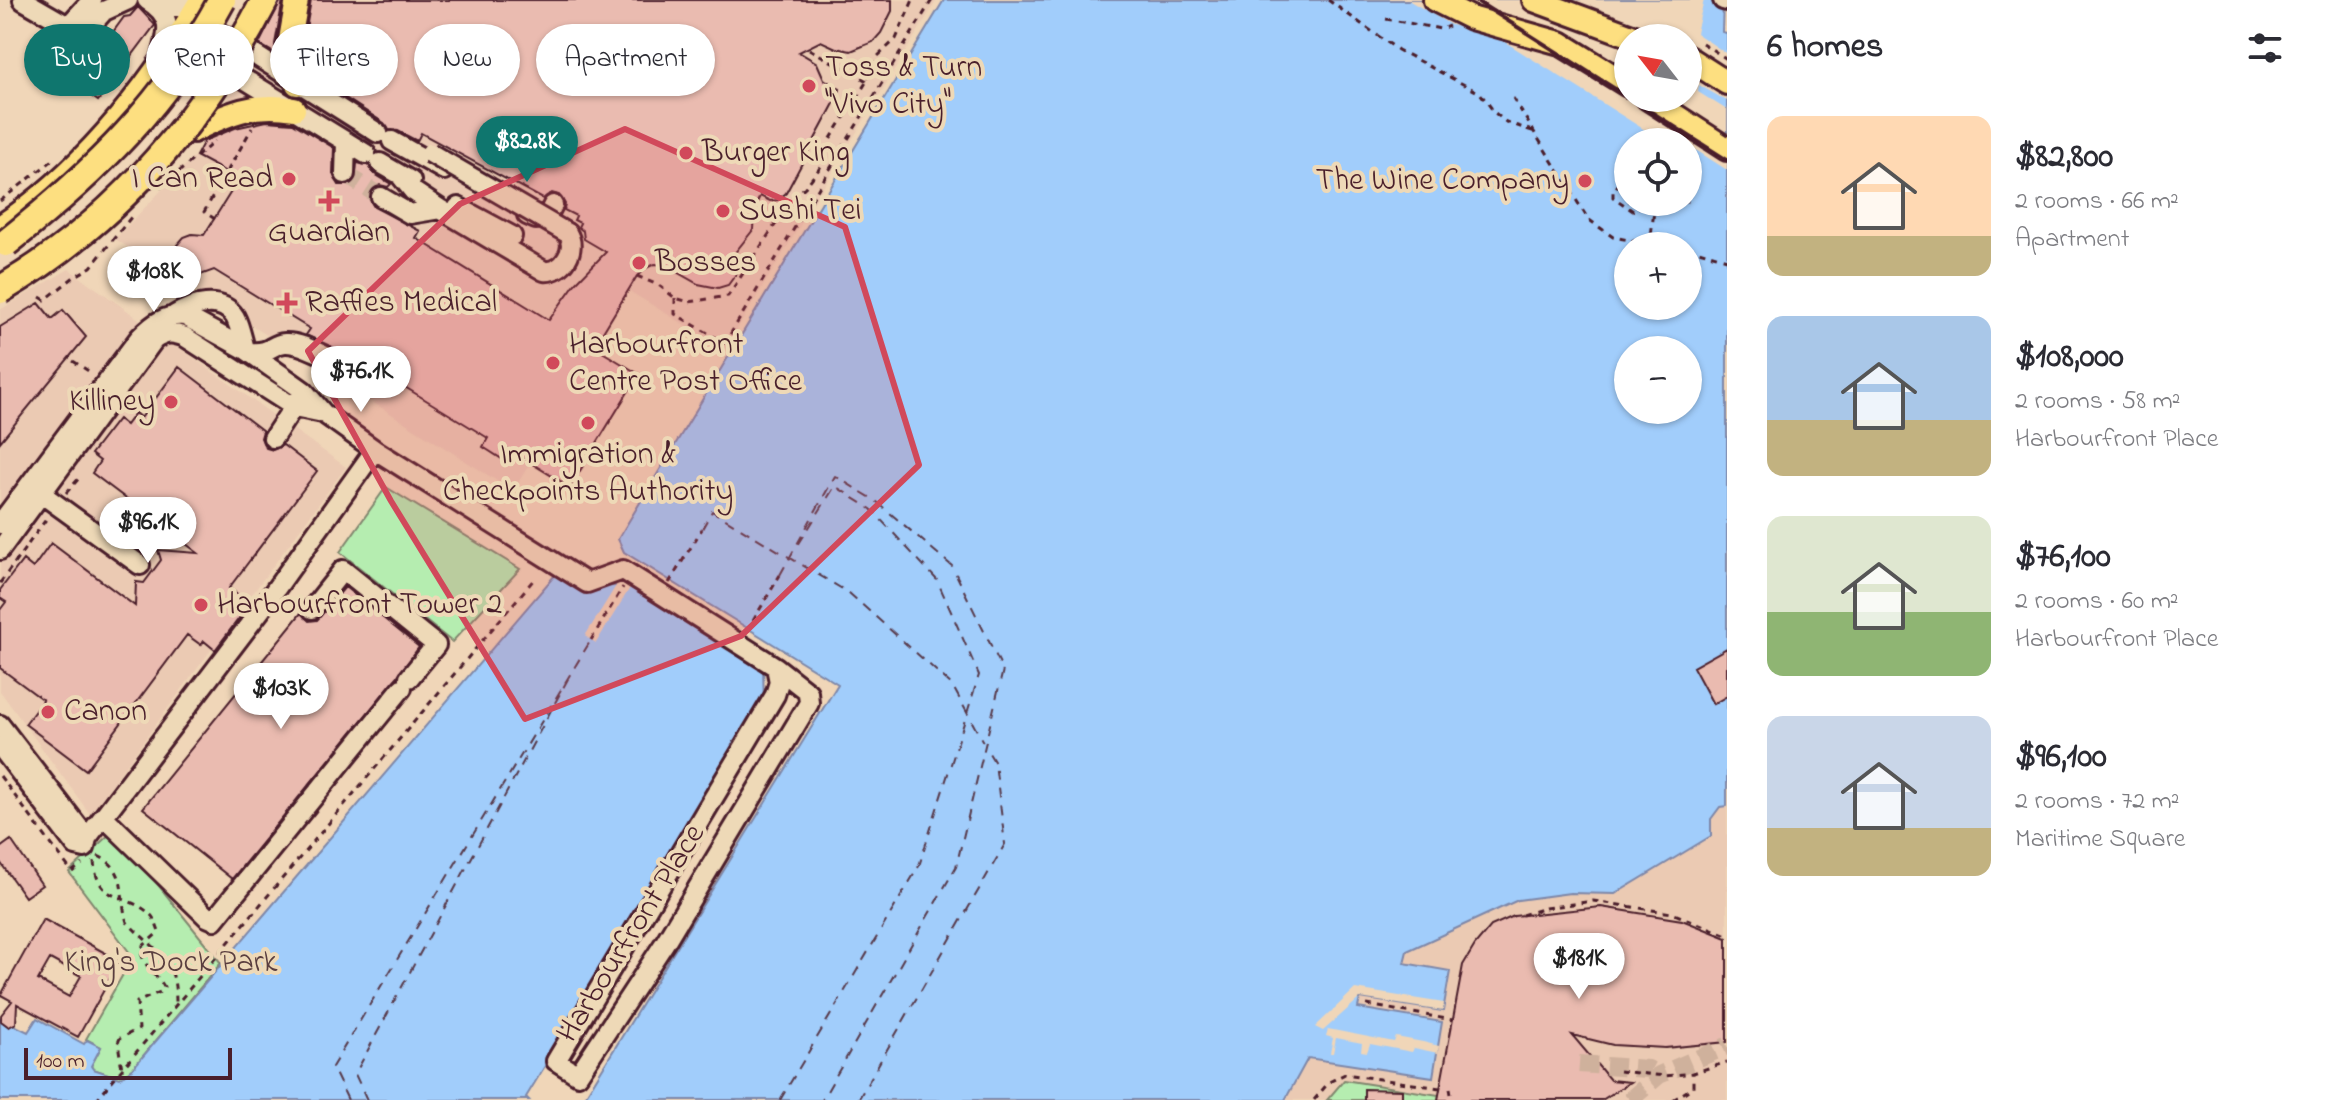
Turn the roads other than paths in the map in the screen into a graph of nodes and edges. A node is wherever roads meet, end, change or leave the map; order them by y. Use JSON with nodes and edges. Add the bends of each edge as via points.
{"nodes":[{"id":1,"x":23,"y":0,"type":"edge"},
{"id":2,"x":92,"y":0,"type":"edge"},
{"id":3,"x":128,"y":0,"type":"edge"},
{"id":4,"x":222,"y":0,"type":"edge"},
{"id":5,"x":265,"y":0,"type":"edge"},
{"id":6,"x":276,"y":0,"type":"edge"},
{"id":7,"x":297,"y":0,"type":"edge"},
{"id":8,"x":1435,"y":0,"type":"edge"},
{"id":9,"x":1534,"y":0,"type":"edge"},
{"id":10,"x":153,"y":4,"type":"edge"},
{"id":11,"x":194,"y":5,"type":"edge"},
{"id":12,"x":92,"y":24,"type":"edge"},
{"id":13,"x":167,"y":24,"type":"edge"},
{"id":14,"x":184,"y":24,"type":"edge"},
{"id":15,"x":215,"y":24,"type":"edge"},
{"id":16,"x":293,"y":24,"type":"edge"},
{"id":17,"x":1614,"y":30,"type":"edge"},
{"id":18,"x":254,"y":37,"type":"edge"},
{"id":19,"x":1702,"y":57,"type":"edge"},
{"id":20,"x":1614,"y":76,"type":"edge"},
{"id":21,"x":146,"y":83,"type":"edge"},
{"id":22,"x":1727,"y":83,"type":"edge"},
{"id":23,"x":254,"y":85,"type":"edge"},
{"id":24,"x":217,"y":96,"type":"edge"},
{"id":25,"x":316,"y":96,"type":"edge"},
{"id":26,"x":294,"y":109,"type":"junction"},
{"id":27,"x":1670,"y":112,"type":"edge"},
{"id":28,"x":352,"y":119,"type":"junction"},
{"id":29,"x":193,"y":131,"type":"junction"},
{"id":30,"x":391,"y":140,"type":"junction"},
{"id":31,"x":343,"y":141,"type":"junction"},
{"id":32,"x":1727,"y":149,"type":"edge"},
{"id":33,"x":345,"y":174,"type":"dead end"},
{"id":34,"x":400,"y":175,"type":"junction"},
{"id":35,"x":381,"y":197,"type":"tunnel mouth"},
{"id":36,"x":553,"y":205,"type":"dead end"},
{"id":37,"x":440,"y":209,"type":"junction"},
{"id":38,"x":3,"y":235,"type":"edge"},
{"id":39,"x":512,"y":236,"type":"dead end"},
{"id":40,"x":0,"y":290,"type":"edge"},
{"id":41,"x":0,"y":303,"type":"edge"},
{"id":42,"x":247,"y":350,"type":"junction"},
{"id":43,"x":334,"y":360,"type":"dead end"},
{"id":44,"x":299,"y":399,"type":"junction"},
{"id":45,"x":273,"y":438,"type":"dead end"},
{"id":46,"x":375,"y":450,"type":"junction"},
{"id":47,"x":43,"y":495,"type":"junction"},
{"id":48,"x":0,"y":524,"type":"edge"},
{"id":49,"x":0,"y":550,"type":"edge"},
{"id":50,"x":140,"y":565,"type":"dead end"},
{"id":51,"x":312,"y":609,"type":"dead end"},
{"id":52,"x":776,"y":667,"type":"junction"},
{"id":53,"x":2,"y":735,"type":"edge"},
{"id":54,"x":104,"y":817,"type":"junction"}],
"edges":[{"from":1,"to":2,"type":"street","via":[[68,26]]},
{"from":3,"to":12,"type":"street","via":[[104,11]]},
{"from":4,"to":38,"type":"highway","bridge":true,"via":[[184,64],[130,133],[79,182]]},
{"from":5,"to":40,"type":"highway","bridge":true,"via":[[217,83],[137,183],[72,241]]},
{"from":6,"to":18,"type":"main road"},
{"from":7,"to":16,"type":"main road"},
{"from":8,"to":20,"type":"main road","via":[[1471,18],[1560,43]]},
{"from":9,"to":17,"type":"main road"},
{"from":10,"to":11,"type":"street"},
{"from":10,"to":13,"type":"street"},
{"from":11,"to":14,"type":"main road"},
{"from":11,"to":15,"type":"street"},
{"from":19,"to":22,"type":"main road"},
{"from":21,"to":38,"type":"main road","via":[[85,155]]},
{"from":23,"to":26,"type":"street"},
{"from":24,"to":29,"type":"main road"},
{"from":25,"to":28,"type":"street"},
{"from":26,"to":29,"type":"main road","via":[[255,106]]},
{"from":26,"to":31,"type":"street"},
{"from":27,"to":32,"type":"main road"},
{"from":28,"to":30,"type":"street"},
{"from":28,"to":31,"type":"street"},
{"from":29,"to":41,"type":"main road","via":[[117,215]]},
{"from":30,"to":36,"type":"street","via":[[536,219]]},
{"from":30,"to":37,"type":"street","bridge":true,"via":[[430,153],[567,233],[573,247],[561,268],[544,271]]},
{"from":31,"to":33,"type":"street"},
{"from":31,"to":34,"type":"street"},
{"from":34,"to":37,"type":"street"},
{"from":34,"to":39,"type":"street"},
{"from":35,"to":37,"type":"street","via":[[410,214]]},
{"from":42,"to":43,"type":"street","via":[[260,353],[283,342],[294,343]]},
{"from":42,"to":44,"type":"street","name":"Harbourfront Place"},
{"from":42,"to":47,"type":"street","name":"Harbourfront Place","via":[[193,319],[161,319],[140,337]]},
{"from":44,"to":45,"type":"street"},
{"from":44,"to":46,"type":"street","name":"Harbourfront Place"},
{"from":44,"to":47,"type":"street","name":"Harbourfront Place","via":[[185,337],[164,333]]},
{"from":46,"to":52,"type":"street","name":"Harbourfront Place","via":[[587,583],[623,570]]},
{"from":46,"to":54,"type":"street"},
{"from":47,"to":48,"type":"street","name":"Harbourfront Place"},
{"from":47,"to":49,"type":"street","name":"Harbourfront Place"},
{"from":47,"to":50,"type":"street"},
{"from":51,"to":54,"type":"street","via":[[343,570],[436,645],[214,920]]},
{"from":52,"to":52,"type":"street","name":"Harbourfront Place","via":[[808,692],[809,703],[578,1075],[556,1061],[775,695]]},
{"from":53,"to":54,"type":"street","via":[[86,846]]}]}
